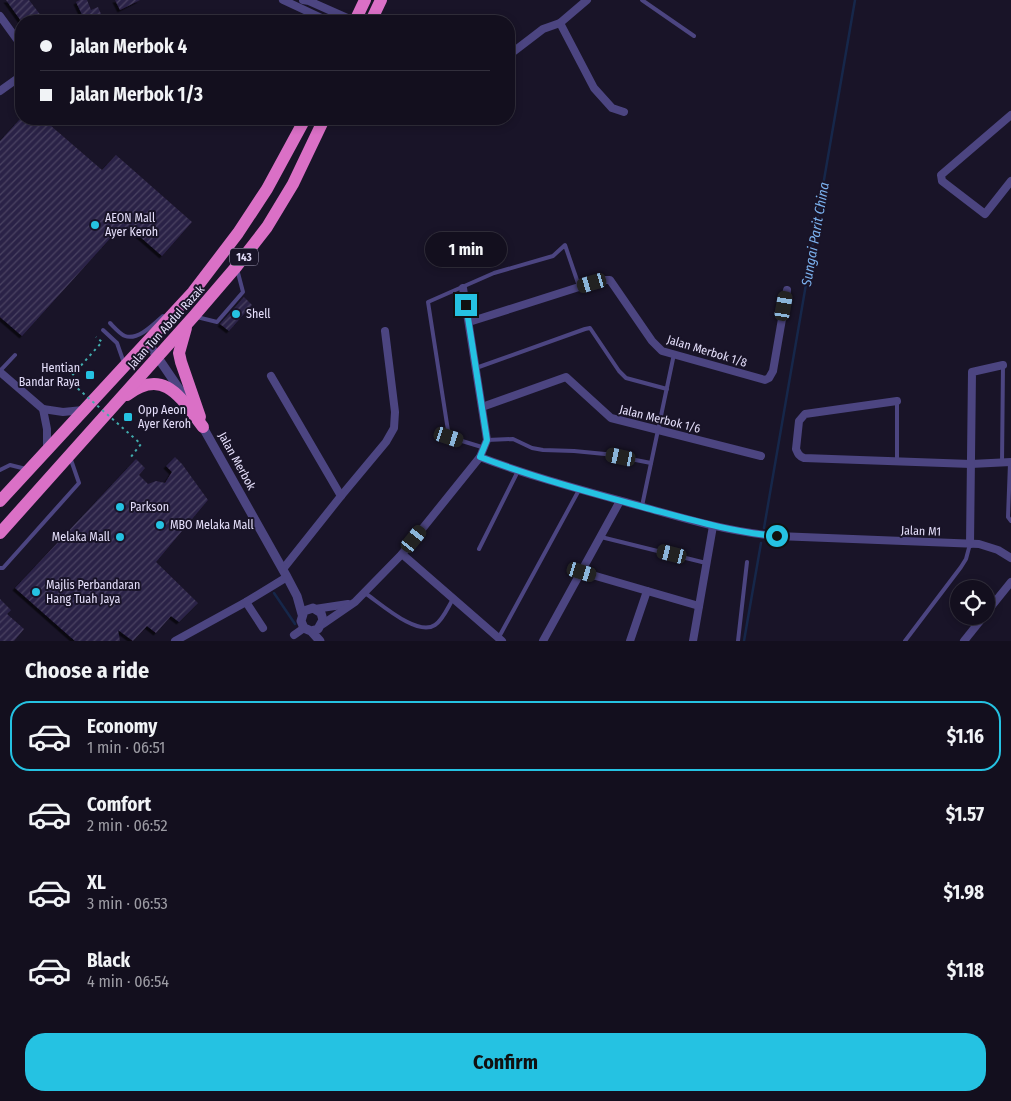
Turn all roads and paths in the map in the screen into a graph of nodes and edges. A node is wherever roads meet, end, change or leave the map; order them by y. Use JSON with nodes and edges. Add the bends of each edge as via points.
{"nodes":[{"id":1,"x":283,"y":0,"type":"edge"},
{"id":2,"x":306,"y":0,"type":"edge"},
{"id":3,"x":365,"y":0,"type":"edge"},
{"id":4,"x":382,"y":0,"type":"edge"},
{"id":5,"x":587,"y":0,"type":"edge"},
{"id":6,"x":642,"y":0,"type":"edge"},
{"id":7,"x":315,"y":15,"type":"edge"},
{"id":8,"x":340,"y":15,"type":"edge"},
{"id":9,"x":357,"y":15,"type":"edge"},
{"id":10,"x":374,"y":15,"type":"edge"},
{"id":11,"x":0,"y":16,"type":"edge"},
{"id":12,"x":560,"y":23,"type":"junction"},
{"id":13,"x":694,"y":36,"type":"dead end"},
{"id":14,"x":15,"y":37,"type":"edge"},
{"id":15,"x":515,"y":51,"type":"edge"},
{"id":16,"x":15,"y":80,"type":"edge"},
{"id":17,"x":0,"y":91,"type":"edge"},
{"id":18,"x":624,"y":112,"type":"dead end"},
{"id":19,"x":1011,"y":115,"type":"edge"},
{"id":20,"x":302,"y":125,"type":"edge"},
{"id":21,"x":321,"y":125,"type":"edge"},
{"id":22,"x":1011,"y":181,"type":"edge"},
{"id":23,"x":236,"y":267,"type":"junction"},
{"id":24,"x":579,"y":287,"type":"junction"},
{"id":25,"x":463,"y":288,"type":"junction"},
{"id":26,"x":787,"y":290,"type":"dead end"},
{"id":27,"x":193,"y":292,"type":"junction"},
{"id":28,"x":191,"y":320,"type":"junction"},
{"id":29,"x":469,"y":322,"type":"junction"},
{"id":30,"x":110,"y":323,"type":"dead end"},
{"id":31,"x":103,"y":330,"type":"dead end"},
{"id":32,"x":385,"y":331,"type":"dead end"},
{"id":33,"x":96,"y":337,"type":"dead end"},
{"id":34,"x":148,"y":343,"type":"junction"},
{"id":35,"x":674,"y":354,"type":"junction"},
{"id":36,"x":15,"y":355,"type":"dead end"},
{"id":37,"x":158,"y":356,"type":"junction"},
{"id":38,"x":1003,"y":365,"type":"joint"},
{"id":39,"x":125,"y":367,"type":"junction"},
{"id":40,"x":476,"y":368,"type":"junction"},
{"id":41,"x":0,"y":372,"type":"edge"},
{"id":42,"x":271,"y":376,"type":"dead end"},
{"id":43,"x":667,"y":389,"type":"junction"},
{"id":44,"x":897,"y":401,"type":"joint"},
{"id":45,"x":482,"y":407,"type":"junction"},
{"id":46,"x":111,"y":408,"type":"junction"},
{"id":47,"x":43,"y":410,"type":"junction"},
{"id":48,"x":83,"y":410,"type":"junction"},
{"id":49,"x":203,"y":427,"type":"junction"},
{"id":50,"x":658,"y":430,"type":"junction"},
{"id":51,"x":487,"y":440,"type":"junction"},
{"id":52,"x":484,"y":448,"type":"junction"},
{"id":53,"x":47,"y":451,"type":"junction"},
{"id":54,"x":70,"y":455,"type":"junction"},
{"id":55,"x":761,"y":456,"type":"dead end"},
{"id":56,"x":480,"y":457,"type":"junction"},
{"id":57,"x":130,"y":458,"type":"dead end"},
{"id":58,"x":897,"y":461,"type":"junction"},
{"id":59,"x":651,"y":463,"type":"junction"},
{"id":60,"x":1008,"y":463,"type":"edge"},
{"id":61,"x":971,"y":464,"type":"junction"},
{"id":62,"x":0,"y":470,"type":"edge"},
{"id":63,"x":28,"y":470,"type":"junction"},
{"id":64,"x":518,"y":472,"type":"junction"},
{"id":65,"x":578,"y":490,"type":"junction"},
{"id":66,"x":341,"y":496,"type":"junction"},
{"id":67,"x":0,"y":501,"type":"edge"},
{"id":68,"x":620,"y":501,"type":"junction"},
{"id":69,"x":642,"y":507,"type":"junction"},
{"id":70,"x":1011,"y":521,"type":"edge"},
{"id":71,"x":714,"y":526,"type":"junction"},
{"id":72,"x":0,"y":533,"type":"edge"},
{"id":73,"x":601,"y":537,"type":"junction"},
{"id":74,"x":970,"y":544,"type":"junction"},
{"id":75,"x":480,"y":549,"type":"dead end"},
{"id":76,"x":402,"y":554,"type":"junction"},
{"id":77,"x":1011,"y":558,"type":"edge"},
{"id":78,"x":747,"y":562,"type":"dead end"},
{"id":79,"x":707,"y":563,"type":"junction"},
{"id":80,"x":0,"y":568,"type":"edge"},
{"id":81,"x":582,"y":572,"type":"junction"},
{"id":82,"x":285,"y":573,"type":"junction"},
{"id":83,"x":1011,"y":582,"type":"edge"},
{"id":84,"x":647,"y":591,"type":"junction"},
{"id":85,"x":365,"y":593,"type":"junction"},
{"id":86,"x":297,"y":596,"type":"junction"},
{"id":87,"x":453,"y":599,"type":"junction"},
{"id":88,"x":246,"y":602,"type":"junction"},
{"id":89,"x":355,"y":602,"type":"junction"},
{"id":90,"x":995,"y":602,"type":"edge"},
{"id":91,"x":699,"y":606,"type":"junction"},
{"id":92,"x":313,"y":608,"type":"junction"},
{"id":93,"x":302,"y":614,"type":"junction"},
{"id":94,"x":322,"y":625,"type":"junction"},
{"id":95,"x":977,"y":625,"type":"edge"},
{"id":96,"x":263,"y":628,"type":"dead end"},
{"id":97,"x":307,"y":629,"type":"junction"},
{"id":98,"x":294,"y":635,"type":"dead end"},
{"id":99,"x":500,"y":640,"type":"edge"},
{"id":100,"x":175,"y":641,"type":"edge"},
{"id":101,"x":320,"y":641,"type":"edge"},
{"id":102,"x":325,"y":641,"type":"edge"},
{"id":103,"x":543,"y":641,"type":"edge"},
{"id":104,"x":630,"y":641,"type":"edge"},
{"id":105,"x":693,"y":641,"type":"edge"},
{"id":106,"x":738,"y":641,"type":"edge"},
{"id":107,"x":905,"y":641,"type":"edge"},
{"id":108,"x":964,"y":641,"type":"edge"}],
"edges":[{"from":1,"to":7,"type":"street"},
{"from":2,"to":8,"type":"street"},
{"from":3,"to":9,"type":"highway"},
{"from":4,"to":10,"type":"highway"},
{"from":5,"to":12,"type":"street"},
{"from":6,"to":13,"type":"lane"},
{"from":11,"to":14,"type":"street"},
{"from":12,"to":15,"type":"street","via":[[544,29]]},
{"from":12,"to":18,"type":"street","via":[[594,88],[612,108]]},
{"from":16,"to":17,"type":"street"},
{"from":19,"to":22,"type":"street","via":[[941,175],[942,181],[985,214]]},
{"from":20,"to":27,"type":"highway","name":"Jalan Tun Abdul Razak","number":"143","via":[[267,189]]},
{"from":21,"to":23,"type":"highway","name":"Jalan Tun Abdul Razak","number":"143","via":[[293,184],[267,227]]},
{"from":23,"to":28,"type":"highway","name":"Jalan Tun Abdul Razak","number":"143"},
{"from":23,"to":28,"type":"lane","via":[[243,292],[217,322]]},
{"from":24,"to":25,"type":"lane","via":[[566,245],[553,256],[494,273]]},
{"from":24,"to":29,"type":"street","name":"Jalan Merbok 1/8"},
{"from":24,"to":35,"type":"street","name":"Jalan Merbok 1/8","via":[[610,280],[657,347]]},
{"from":25,"to":29,"type":"street"},
{"from":25,"to":52,"type":"lane","via":[[428,302],[449,437]]},
{"from":26,"to":35,"type":"street","name":"Jalan Merbok 1/8","via":[[773,371],[769,378],[760,380]]},
{"from":27,"to":30,"type":"lane","via":[[137,334],[124,336]]},
{"from":27,"to":34,"type":"highway","name":"Jalan Tun Abdul Razak","number":"143"},
{"from":28,"to":37,"type":"highway","name":"Jalan Tun Abdul Razak","number":"143"},
{"from":28,"to":49,"type":"highway","via":[[179,353]]},
{"from":29,"to":40,"type":"street"},
{"from":31,"to":39,"type":"lane","via":[[117,343]]},
{"from":32,"to":66,"type":"street","via":[[394,428]]},
{"from":33,"to":57,"type":"path","bridge":true,"via":[[102,342],[68,380],[142,444]]},
{"from":34,"to":37,"type":"street","name":"Jalan Merbok"},
{"from":34,"to":39,"type":"highway","name":"Jalan Tun Abdul Razak","number":"143"},
{"from":35,"to":43,"type":"lane"},
{"from":36,"to":41,"type":"lane"},
{"from":37,"to":46,"type":"highway","name":"Jalan Tun Abdul Razak","number":"143"},
{"from":37,"to":49,"type":"street","name":"Jalan Merbok"},
{"from":38,"to":60,"type":"lane"},
{"from":38,"to":61,"type":"street","via":[[972,372]]},
{"from":39,"to":48,"type":"highway","name":"Jalan Tun Abdul Razak","number":"143"},
{"from":40,"to":43,"type":"lane","via":[[590,328],[626,378]]},
{"from":40,"to":45,"type":"street"},
{"from":41,"to":47,"type":"street"},
{"from":42,"to":66,"type":"street"},
{"from":43,"to":50,"type":"lane"},
{"from":44,"to":58,"type":"lane"},
{"from":44,"to":58,"type":"street","via":[[805,414],[799,420],[796,449],[804,458]]},
{"from":45,"to":50,"type":"street","name":"Jalan Merbok 1/6","via":[[566,378],[611,418]]},
{"from":45,"to":51,"type":"street"},
{"from":46,"to":49,"type":"highway","via":[[143,387],[164,385],[173,389]]},
{"from":46,"to":54,"type":"highway","name":"Jalan Tun Abdul Razak","number":"143"},
{"from":47,"to":48,"type":"street"},
{"from":47,"to":53,"type":"street"},
{"from":48,"to":53,"type":"highway","name":"Jalan Tun Abdul Razak","number":"143"},
{"from":49,"to":82,"type":"street","name":"Jalan Merbok"},
{"from":50,"to":55,"type":"street","name":"Jalan Merbok 1/6"},
{"from":50,"to":59,"type":"lane"},
{"from":51,"to":52,"type":"street"},
{"from":51,"to":59,"type":"lane","via":[[513,439],[543,450],[605,454]]},
{"from":52,"to":56,"type":"street"},
{"from":53,"to":63,"type":"highway","name":"Jalan Tun Abdul Razak","number":"143"},
{"from":54,"to":72,"type":"highway","name":"Jalan Tun Abdul Razak","number":"143"},
{"from":54,"to":80,"type":"lane","via":[[79,483]]},
{"from":56,"to":64,"type":"street","name":"Jalan M1"},
{"from":56,"to":76,"type":"street"},
{"from":58,"to":61,"type":"street"},
{"from":59,"to":69,"type":"lane"},
{"from":60,"to":61,"type":"street"},
{"from":60,"to":70,"type":"lane","via":[[1008,517]]},
{"from":61,"to":74,"type":"street"},
{"from":62,"to":63,"type":"lane","via":[[10,464]]},
{"from":63,"to":67,"type":"highway","name":"Jalan Tun Abdul Razak","number":"143"},
{"from":64,"to":65,"type":"street","name":"Jalan M1"},
{"from":64,"to":75,"type":"lane"},
{"from":65,"to":68,"type":"street","name":"Jalan M1"},
{"from":65,"to":99,"type":"lane"},
{"from":66,"to":82,"type":"street"},
{"from":68,"to":69,"type":"street","name":"Jalan M1"},
{"from":68,"to":73,"type":"street"},
{"from":69,"to":71,"type":"street","name":"Jalan M1"},
{"from":71,"to":74,"type":"street","name":"Jalan M1","via":[[748,534]]},
{"from":71,"to":79,"type":"street"},
{"from":73,"to":79,"type":"lane"},
{"from":73,"to":81,"type":"street"},
{"from":74,"to":77,"type":"street","name":"Jalan M1","via":[[989,546]]},
{"from":74,"to":107,"type":"lane","via":[[966,559]]},
{"from":76,"to":85,"type":"street"},
{"from":76,"to":87,"type":"street"},
{"from":78,"to":106,"type":"lane"},
{"from":79,"to":91,"type":"street"},
{"from":81,"to":84,"type":"street"},
{"from":81,"to":103,"type":"street"},
{"from":82,"to":86,"type":"street","name":"Jalan Merbok"},
{"from":82,"to":88,"type":"street"},
{"from":83,"to":90,"type":"street"},
{"from":84,"to":91,"type":"street"},
{"from":84,"to":104,"type":"street"},
{"from":85,"to":87,"type":"lane","via":[[410,624],[428,628],[440,620]]},
{"from":85,"to":89,"type":"street"},
{"from":86,"to":92,"type":"street","name":"Jalan Merbok"},
{"from":86,"to":93,"type":"street","name":"Jalan Merbok"},
{"from":87,"to":99,"type":"street"},
{"from":88,"to":96,"type":"street"},
{"from":88,"to":100,"type":"street"},
{"from":89,"to":92,"type":"street"},
{"from":89,"to":94,"type":"street"},
{"from":91,"to":105,"type":"street"},
{"from":92,"to":93,"type":"street"},
{"from":92,"to":94,"type":"street","via":[[321,613]]},
{"from":93,"to":97,"type":"street","via":[[300,621]]},
{"from":94,"to":97,"type":"street"},
{"from":94,"to":102,"type":"street"},
{"from":95,"to":108,"type":"street"},
{"from":97,"to":98,"type":"street"},
{"from":97,"to":101,"type":"street"}]}
